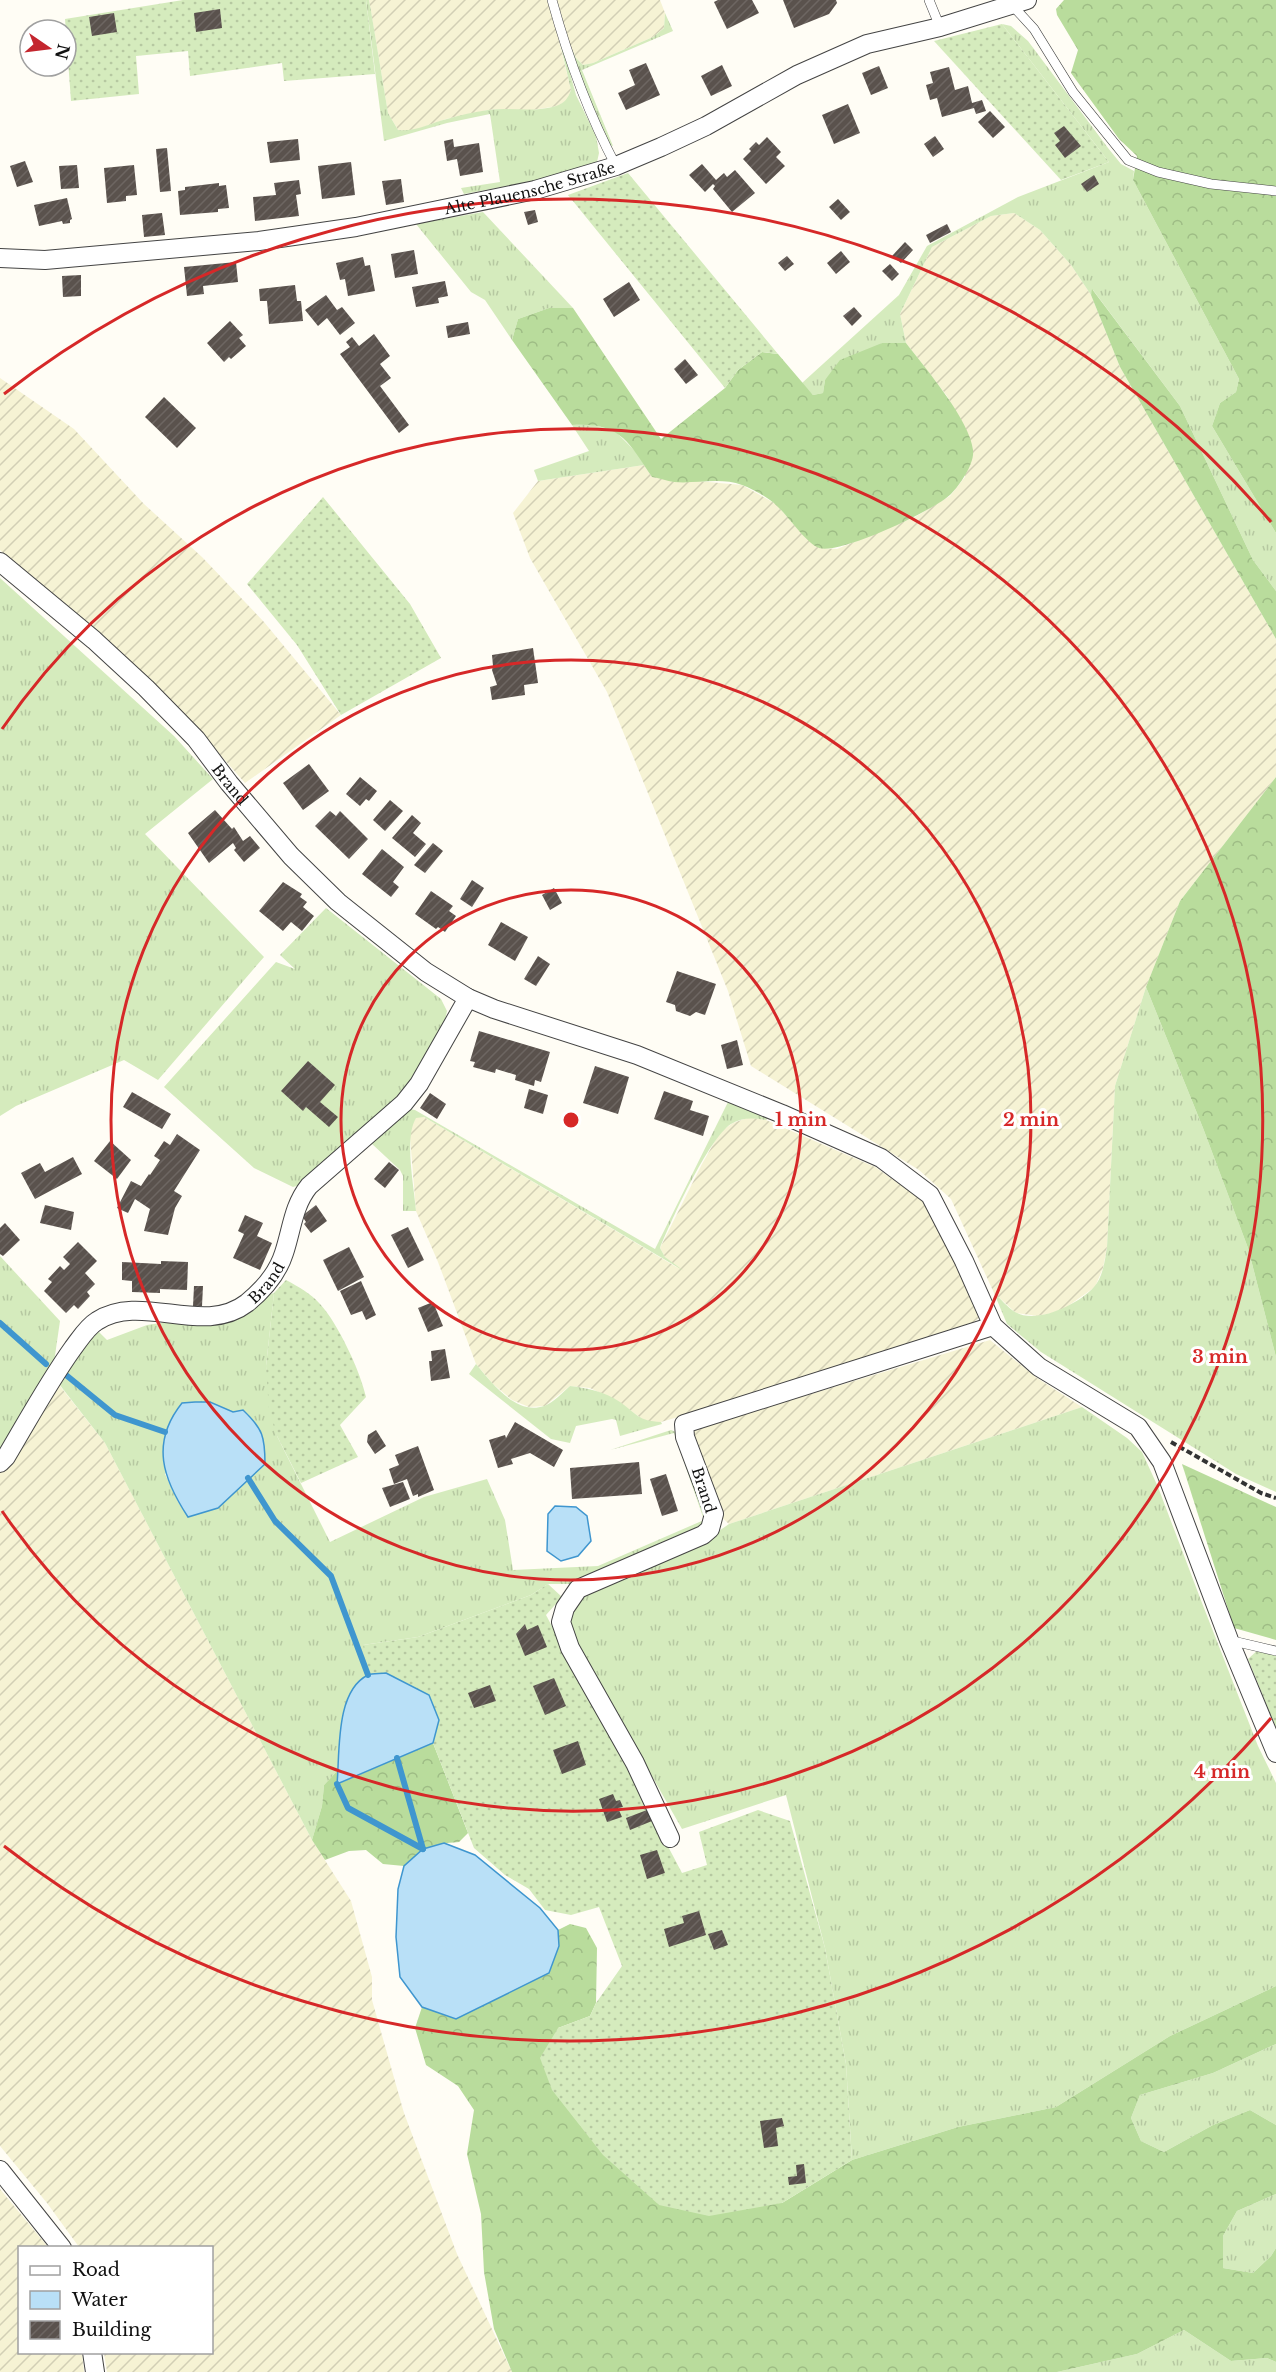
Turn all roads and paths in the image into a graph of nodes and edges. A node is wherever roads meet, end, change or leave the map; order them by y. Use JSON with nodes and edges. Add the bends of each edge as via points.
{"nodes":[{"id":1,"x":552,"y":0,"type":"edge"},
{"id":2,"x":929,"y":0,"type":"edge"},
{"id":3,"x":1019,"y":2,"type":"edge"},
{"id":4,"x":940,"y":27,"type":"junction"},
{"id":5,"x":616,"y":166,"type":"junction"},
{"id":6,"x":1276,"y":191,"type":"edge"},
{"id":7,"x":0,"y":258,"type":"edge"},
{"id":8,"x":0,"y":562,"type":"edge"},
{"id":9,"x":468,"y":998,"type":"junction"},
{"id":10,"x":993,"y":1326,"type":"junction"},
{"id":11,"x":1138,"y":1427,"type":"junction"},
{"id":12,"x":0,"y":1464,"type":"edge"},
{"id":13,"x":1276,"y":1498,"type":"edge"},
{"id":14,"x":1229,"y":1640,"type":"junction"},
{"id":15,"x":1276,"y":1651,"type":"edge"},
{"id":16,"x":1276,"y":1753,"type":"edge"},
{"id":17,"x":670,"y":1838,"type":"dead end"},
{"id":18,"x":0,"y":2170,"type":"edge"},
{"id":19,"x":61,"y":2246,"type":"edge"},
{"id":20,"x":92,"y":2354,"type":"edge"},
{"id":21,"x":95,"y":2372,"type":"edge"}],
"edges":[{"from":1,"to":5,"type":"lane","via":[[569,61]]},
{"from":2,"to":4,"type":"lane"},
{"from":3,"to":4,"type":"street","name":"Alte Plauensche Straße"},
{"from":3,"to":6,"type":"lane","via":[[1073,92],[1128,160],[1158,172],[1211,184]]},
{"from":4,"to":5,"type":"street","name":"Alte Plauensche Straße","via":[[867,44],[797,75],[706,126]]},
{"from":5,"to":7,"type":"street","name":"Alte Plauensche Straße","via":[[535,190],[356,227],[270,240],[45,260]]},
{"from":8,"to":9,"type":"street","name":"Brand","via":[[146,688],[196,739],[291,856],[338,902],[426,972]]},
{"from":9,"to":10,"type":"street","name":"Brand","via":[[726,1089],[882,1158],[930,1195]]},
{"from":9,"to":12,"type":"street","name":"Brand","via":[[404,1104],[302,1195],[295,1207],[279,1267],[248,1302],[235,1311],[218,1314],[118,1312],[95,1322],[56,1371]]},
{"from":10,"to":11,"type":"street","name":"Brand","via":[[1039,1367]]},
{"from":10,"to":17,"type":"street","name":"Brand","via":[[684,1424],[685,1437],[714,1514],[710,1529],[578,1589],[570,1598],[561,1622],[570,1648],[635,1763]]},
{"from":11,"to":13,"type":"path"},
{"from":11,"to":14,"type":"street","via":[[1162,1462]]},
{"from":14,"to":15,"type":"lane"},
{"from":14,"to":16,"type":"street"},
{"from":18,"to":19,"type":"street"},
{"from":20,"to":21,"type":"street"}]}
